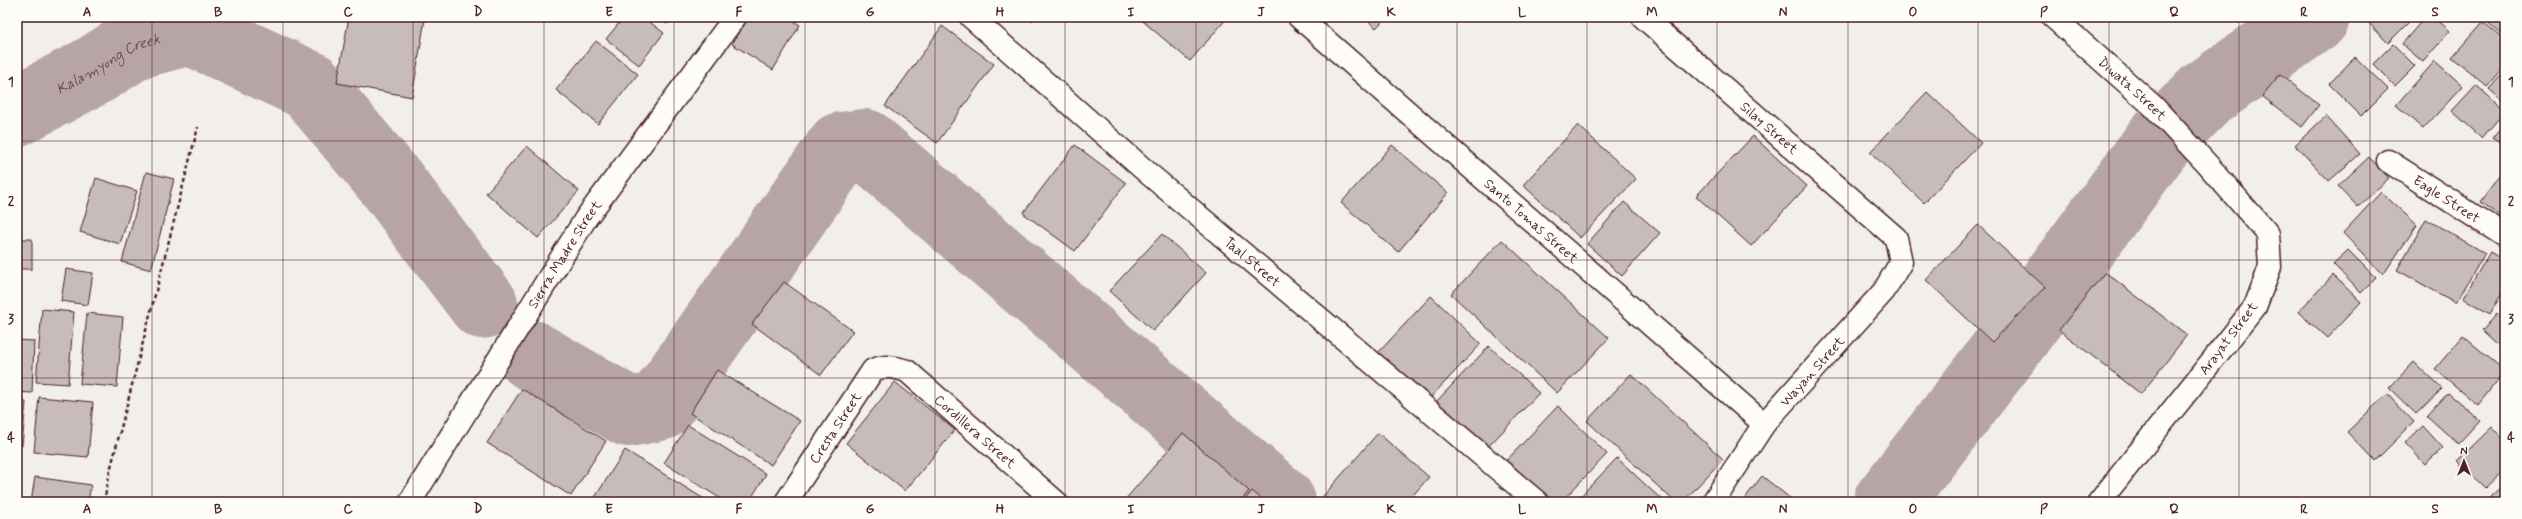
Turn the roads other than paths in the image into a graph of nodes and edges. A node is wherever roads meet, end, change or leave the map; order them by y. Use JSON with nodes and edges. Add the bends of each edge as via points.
{"nodes":[{"id":1,"x":735,"y":17,"type":"edge"},
{"id":2,"x":972,"y":17,"type":"edge"},
{"id":3,"x":1299,"y":17,"type":"edge"},
{"id":4,"x":1643,"y":17,"type":"edge"},
{"id":5,"x":2053,"y":17,"type":"edge"},
{"id":6,"x":2388,"y":161,"type":"dead end"},
{"id":7,"x":2207,"y":164,"type":"joint"},
{"id":8,"x":2505,"y":236,"type":"edge"},
{"id":9,"x":1896,"y":238,"type":"joint"},
{"id":10,"x":893,"y":366,"type":"joint"},
{"id":11,"x":1764,"y":424,"type":"junction"},
{"id":12,"x":410,"y":502,"type":"edge"},
{"id":13,"x":786,"y":502,"type":"edge"},
{"id":14,"x":1056,"y":502,"type":"edge"},
{"id":15,"x":1537,"y":502,"type":"edge"},
{"id":16,"x":1713,"y":502,"type":"edge"},
{"id":17,"x":2099,"y":502,"type":"edge"}],
"edges":[{"from":1,"to":12,"type":"street","name":"Sierra Madre Street","via":[[586,218]]},
{"from":2,"to":15,"type":"street","name":"Taal Street","via":[[1149,174]]},
{"from":3,"to":11,"type":"street","name":"Santo Tomas Street"},
{"from":4,"to":9,"type":"street","name":"Silay Street"},
{"from":5,"to":7,"type":"street","name":"Diwata Street","via":[[2153,106]]},
{"from":6,"to":8,"type":"street","name":"Eagle Street"},
{"from":7,"to":17,"type":"street","name":"Arayat Street","via":[[2268,234],[2270,267],[2255,307]]},
{"from":9,"to":11,"type":"street","name":"Wayan Street","via":[[1901,262],[1884,291]]},
{"from":10,"to":13,"type":"street","name":"Cresta Street","via":[[882,366],[873,370]]},
{"from":10,"to":14,"type":"street","name":"Cordillera Street","via":[[907,371]]},
{"from":11,"to":16,"type":"street","name":"Wayan Street"}]}
